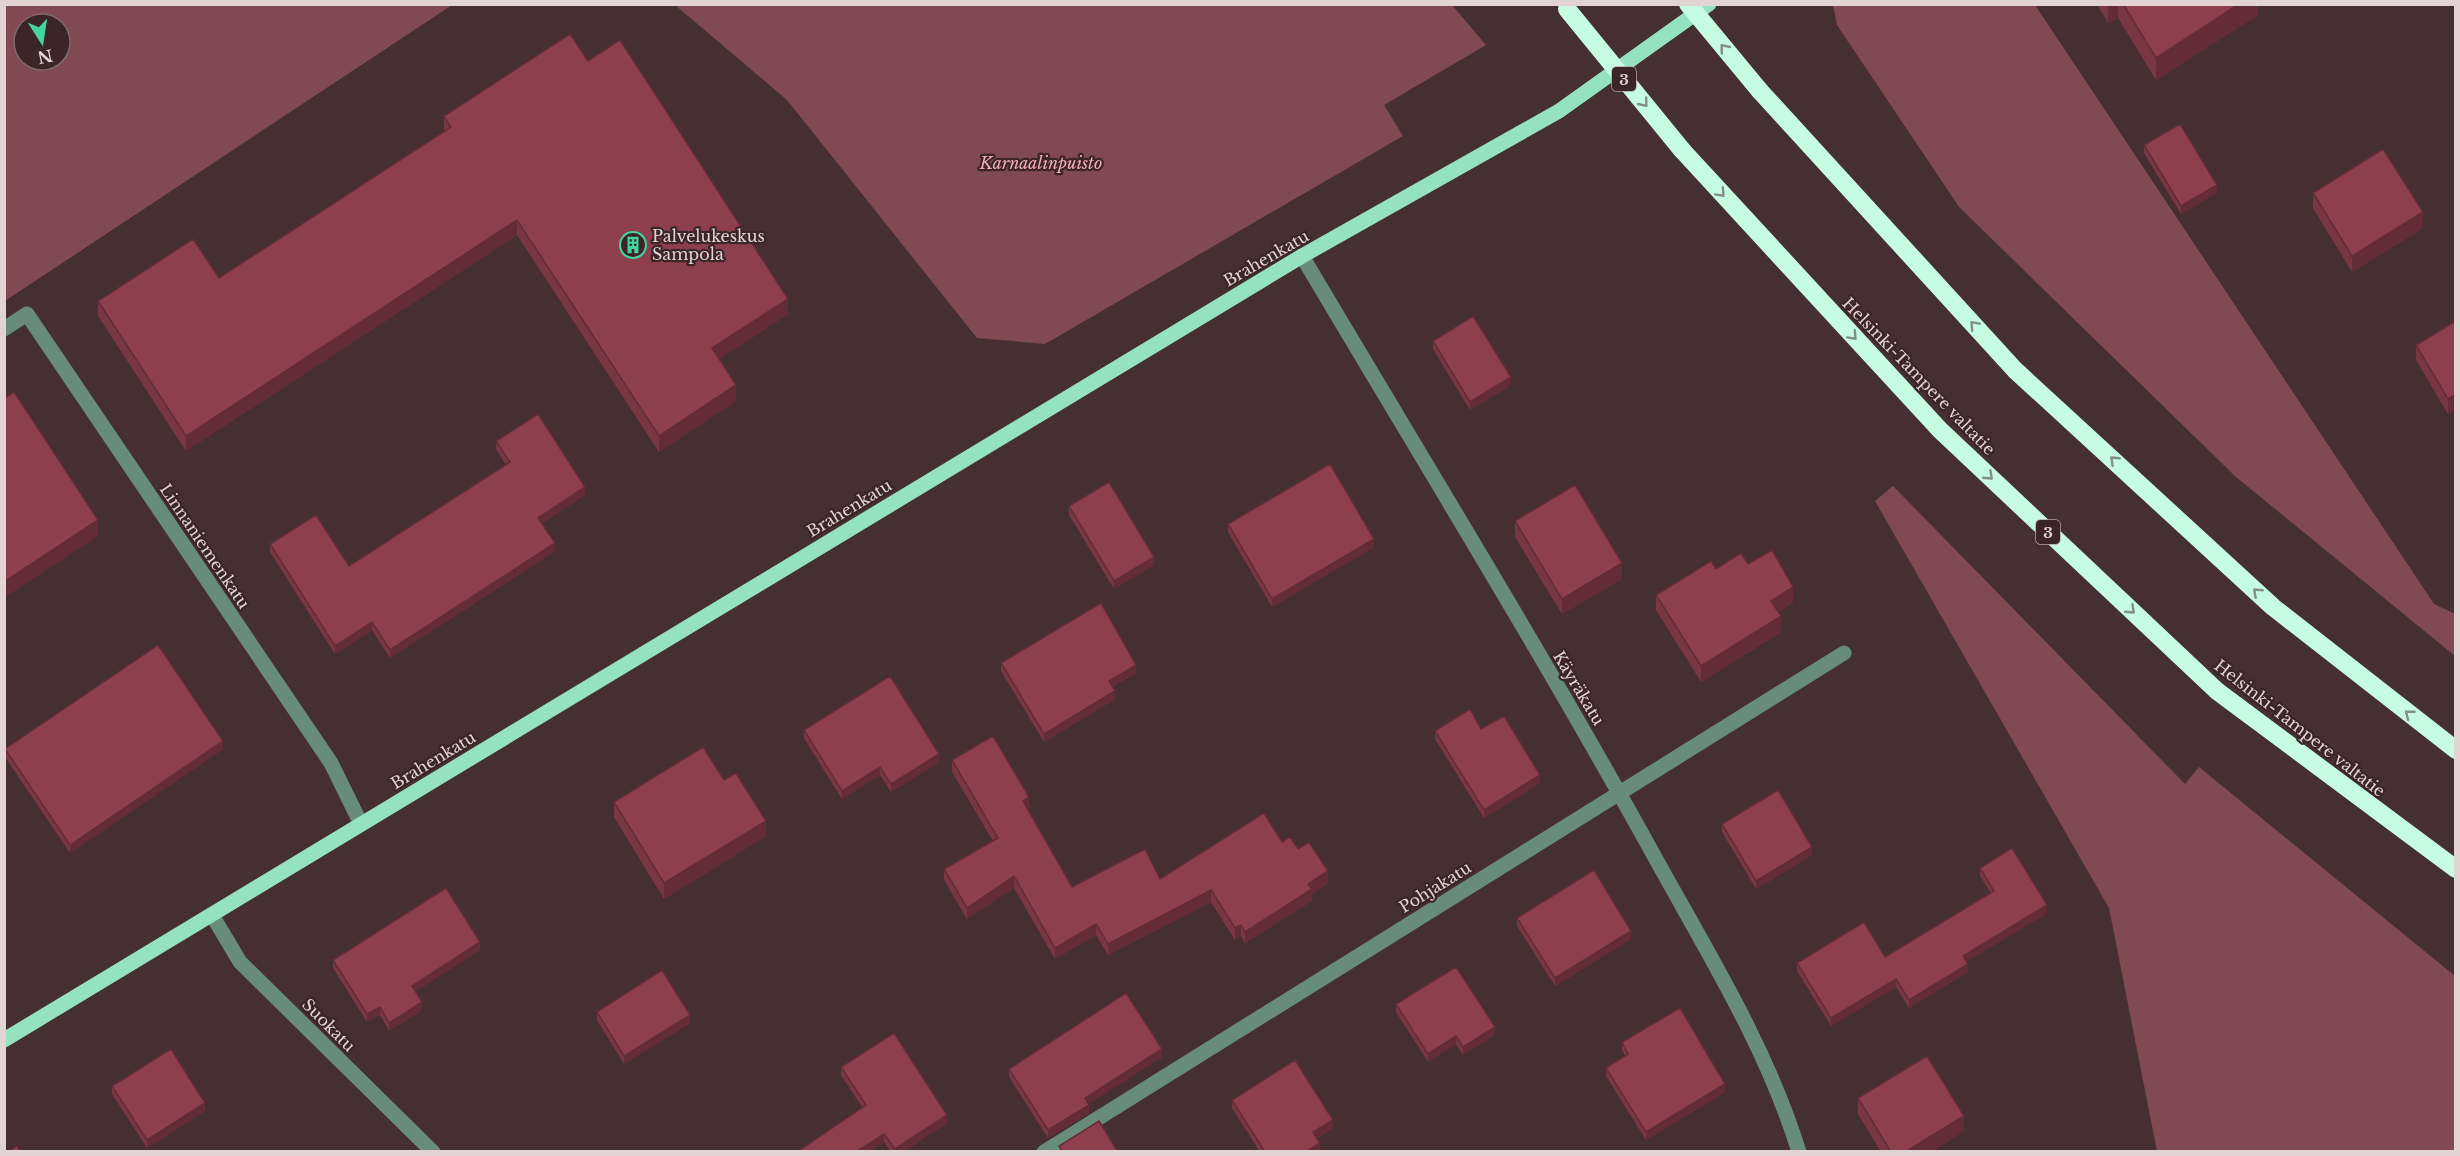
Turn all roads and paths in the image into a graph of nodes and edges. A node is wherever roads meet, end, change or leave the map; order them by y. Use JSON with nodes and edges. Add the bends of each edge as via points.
{"nodes":[{"id":1,"x":1688,"y":4,"type":"edge"},
{"id":2,"x":1709,"y":4,"type":"edge"},
{"id":3,"x":1565,"y":7,"type":"edge"},
{"id":4,"x":1302,"y":256,"type":"junction"},
{"id":5,"x":4,"y":329,"type":"edge"},
{"id":6,"x":1844,"y":653,"type":"dead end"},
{"id":7,"x":2456,"y":750,"type":"edge"},
{"id":8,"x":1619,"y":793,"type":"junction"},
{"id":9,"x":361,"y":824,"type":"junction"},
{"id":10,"x":2456,"y":868,"type":"edge"},
{"id":11,"x":212,"y":915,"type":"junction"},
{"id":12,"x":4,"y":1040,"type":"edge"},
{"id":13,"x":433,"y":1152,"type":"edge"},
{"id":14,"x":1044,"y":1152,"type":"edge"},
{"id":15,"x":1799,"y":1152,"type":"edge"}],
"edges":[{"from":7,"to":1,"type":"highway","one_way":true,"bridge":true,"via":[[2273,607],[2015,370],[1760,91]]},
{"from":2,"to":4,"type":"main road","name":"Brahenkatu","via":[[1559,111]]},
{"from":3,"to":10,"type":"highway","name":"Helsinki-Tampere valtatie","number":"3","one_way":true,"bridge":true,"via":[[1682,150],[1940,430],[2217,691]]},
{"from":4,"to":8,"type":"street","name":"Käyräkatu"},
{"from":4,"to":9,"type":"main road","name":"Brahenkatu"},
{"from":5,"to":9,"type":"street","name":"Linnaniemenkatu","via":[[27,314],[331,763]]},
{"from":6,"to":8,"type":"street","name":"Pohjakatu"},
{"from":8,"to":14,"type":"street","name":"Pohjakatu"},
{"from":8,"to":15,"type":"street","name":"Käyräkatu","via":[[1754,1038],[1784,1104]]},
{"from":9,"to":11,"type":"main road","name":"Brahenkatu"},
{"from":11,"to":12,"type":"main road","name":"Brahenkatu"},
{"from":11,"to":13,"type":"street","name":"Suokatu","via":[[240,962]]}]}
